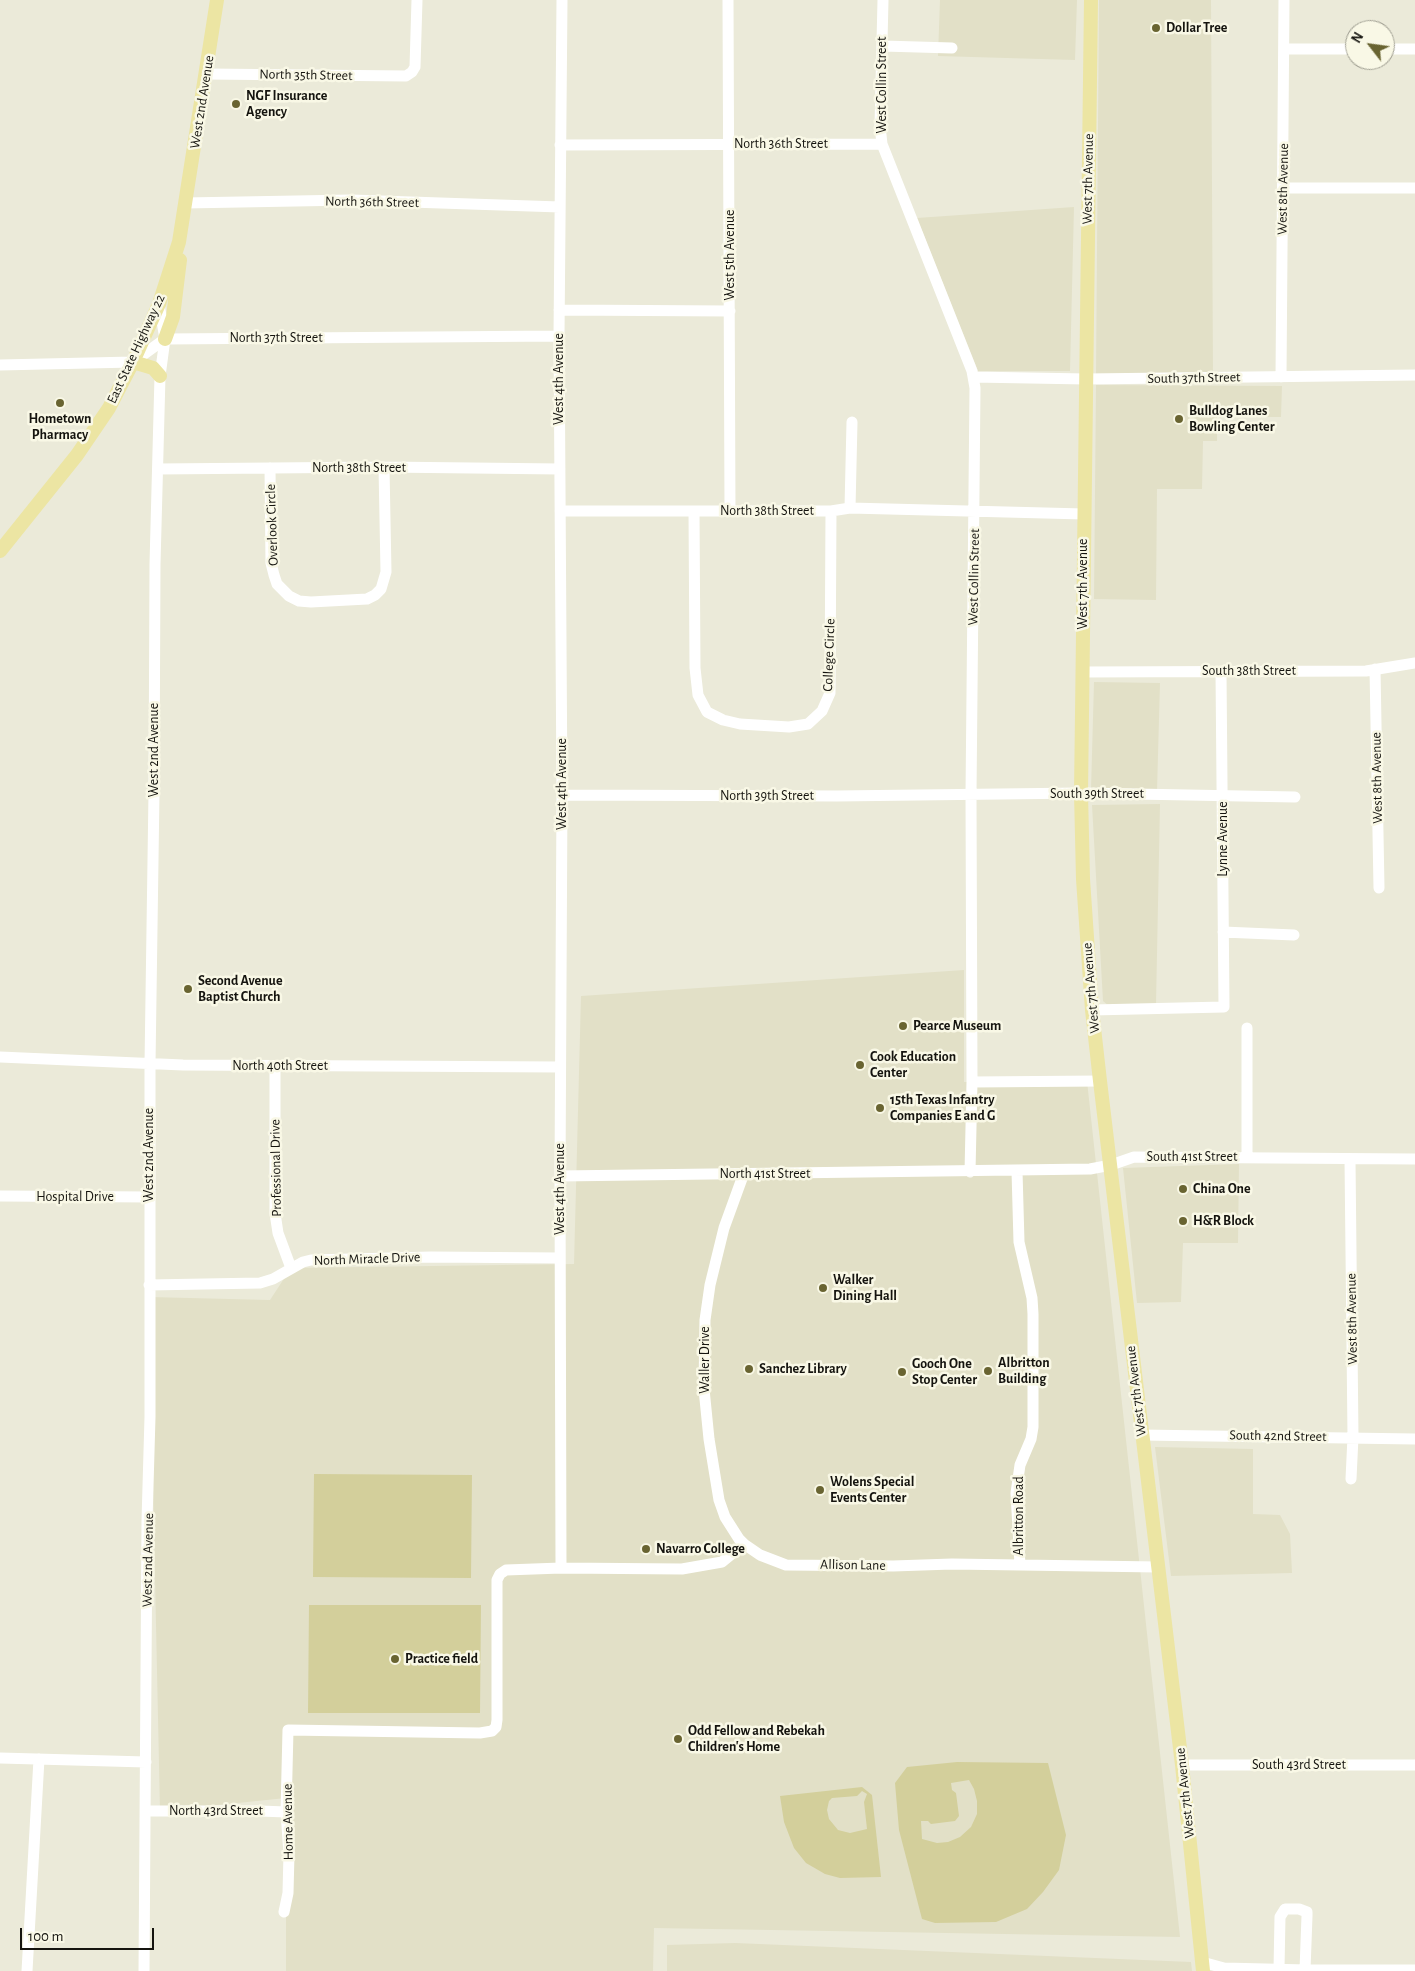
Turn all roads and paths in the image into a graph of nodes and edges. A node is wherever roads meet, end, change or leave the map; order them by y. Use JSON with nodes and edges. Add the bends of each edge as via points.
{"nodes":[{"id":1,"x":218,"y":0,"type":"edge"},
{"id":2,"x":417,"y":0,"type":"edge"},
{"id":3,"x":562,"y":0,"type":"edge"},
{"id":4,"x":728,"y":0,"type":"edge"},
{"id":5,"x":883,"y":0,"type":"edge"},
{"id":6,"x":1090,"y":0,"type":"edge"},
{"id":7,"x":1284,"y":0,"type":"edge"},
{"id":8,"x":883,"y":46,"type":"junction"},
{"id":9,"x":952,"y":48,"type":"dead end"},
{"id":10,"x":1284,"y":49,"type":"junction"},
{"id":11,"x":1345,"y":49,"type":"edge"},
{"id":12,"x":1395,"y":49,"type":"edge"},
{"id":13,"x":1415,"y":49,"type":"edge"},
{"id":14,"x":207,"y":74,"type":"junction"},
{"id":15,"x":729,"y":144,"type":"junction"},
{"id":16,"x":882,"y":144,"type":"junction"},
{"id":17,"x":560,"y":145,"type":"junction"},
{"id":18,"x":1283,"y":188,"type":"junction"},
{"id":19,"x":1415,"y":188,"type":"edge"},
{"id":20,"x":185,"y":203,"type":"junction"},
{"id":21,"x":560,"y":207,"type":"junction"},
{"id":22,"x":179,"y":242,"type":"junction"},
{"id":23,"x":159,"y":304,"type":"junction"},
{"id":24,"x":559,"y":310,"type":"junction"},
{"id":25,"x":730,"y":311,"type":"junction"},
{"id":26,"x":559,"y":336,"type":"junction"},
{"id":27,"x":165,"y":339,"type":"junction"},
{"id":28,"x":134,"y":362,"type":"junction"},
{"id":29,"x":0,"y":365,"type":"edge"},
{"id":30,"x":1415,"y":375,"type":"edge"},
{"id":31,"x":160,"y":376,"type":"junction"},
{"id":32,"x":1281,"y":377,"type":"junction"},
{"id":33,"x":973,"y":378,"type":"junction"},
{"id":34,"x":1086,"y":379,"type":"junction"},
{"id":35,"x":852,"y":422,"type":"dead end"},
{"id":36,"x":384,"y":467,"type":"junction"},
{"id":37,"x":270,"y":468,"type":"junction"},
{"id":38,"x":158,"y":469,"type":"junction"},
{"id":39,"x":560,"y":469,"type":"junction"},
{"id":40,"x":850,"y":508,"type":"junction"},
{"id":41,"x":974,"y":510,"type":"junction"},
{"id":42,"x":560,"y":511,"type":"junction"},
{"id":43,"x":694,"y":511,"type":"junction"},
{"id":44,"x":730,"y":511,"type":"junction"},
{"id":45,"x":831,"y":511,"type":"junction"},
{"id":46,"x":1084,"y":514,"type":"junction"},
{"id":47,"x":0,"y":551,"type":"edge"},
{"id":48,"x":1415,"y":663,"type":"edge"},
{"id":49,"x":1376,"y":669,"type":"junction"},
{"id":50,"x":1083,"y":672,"type":"junction"},
{"id":51,"x":1221,"y":672,"type":"junction"},
{"id":52,"x":1081,"y":793,"type":"junction"},
{"id":53,"x":971,"y":794,"type":"junction"},
{"id":54,"x":562,"y":795,"type":"junction"},
{"id":55,"x":1222,"y":795,"type":"junction"},
{"id":56,"x":1295,"y":797,"type":"dead end"},
{"id":57,"x":1379,"y":888,"type":"dead end"},
{"id":58,"x":1224,"y":932,"type":"junction"},
{"id":59,"x":1294,"y":935,"type":"dead end"},
{"id":60,"x":1092,"y":1010,"type":"junction"},
{"id":61,"x":1248,"y":1028,"type":"dead end"},
{"id":62,"x":0,"y":1057,"type":"edge"},
{"id":63,"x":150,"y":1064,"type":"junction"},
{"id":64,"x":275,"y":1066,"type":"junction"},
{"id":65,"x":560,"y":1067,"type":"junction"},
{"id":66,"x":1100,"y":1081,"type":"junction"},
{"id":67,"x":972,"y":1082,"type":"junction"},
{"id":68,"x":1247,"y":1157,"type":"junction"},
{"id":69,"x":1415,"y":1159,"type":"edge"},
{"id":70,"x":1350,"y":1160,"type":"junction"},
{"id":71,"x":1111,"y":1165,"type":"junction"},
{"id":72,"x":1017,"y":1171,"type":"junction"},
{"id":73,"x":970,"y":1172,"type":"junction"},
{"id":74,"x":744,"y":1174,"type":"junction"},
{"id":75,"x":560,"y":1176,"type":"junction"},
{"id":76,"x":0,"y":1196,"type":"edge"},
{"id":77,"x":149,"y":1197,"type":"junction"},
{"id":78,"x":560,"y":1258,"type":"junction"},
{"id":79,"x":291,"y":1268,"type":"junction"},
{"id":80,"x":149,"y":1285,"type":"junction"},
{"id":81,"x":1141,"y":1435,"type":"junction"},
{"id":82,"x":1353,"y":1437,"type":"junction"},
{"id":83,"x":1415,"y":1439,"type":"edge"},
{"id":84,"x":1352,"y":1479,"type":"dead end"},
{"id":85,"x":744,"y":1544,"type":"junction"},
{"id":86,"x":1020,"y":1565,"type":"junction"},
{"id":87,"x":1158,"y":1567,"type":"junction"},
{"id":88,"x":561,"y":1568,"type":"junction"},
{"id":89,"x":0,"y":1758,"type":"edge"},
{"id":90,"x":39,"y":1759,"type":"junction"},
{"id":91,"x":146,"y":1762,"type":"junction"},
{"id":92,"x":1182,"y":1765,"type":"junction"},
{"id":93,"x":1415,"y":1765,"type":"edge"},
{"id":94,"x":146,"y":1811,"type":"junction"},
{"id":95,"x":286,"y":1812,"type":"junction"},
{"id":96,"x":284,"y":1912,"type":"dead end"},
{"id":97,"x":1202,"y":1967,"type":"edge"},
{"id":98,"x":1279,"y":1969,"type":"junction"},
{"id":99,"x":1305,"y":1970,"type":"edge"},
{"id":100,"x":1415,"y":1970,"type":"edge"},
{"id":101,"x":27,"y":1971,"type":"edge"},
{"id":102,"x":144,"y":1971,"type":"edge"}],
"edges":[{"from":1,"to":14,"type":"main road","name":"West 2nd Avenue"},
{"from":2,"to":14,"type":"street","name":"North 35th Street","via":[[415,67],[406,76]]},
{"from":3,"to":17,"type":"street","name":"West 4th Avenue"},
{"from":4,"to":15,"type":"street","name":"West 5th Avenue"},
{"from":5,"to":8,"type":"street","name":"West Collin Street"},
{"from":6,"to":34,"type":"main road","name":"West 7th Avenue"},
{"from":7,"to":10,"type":"street","name":"West 8th Avenue"},
{"from":8,"to":9,"type":"street"},
{"from":8,"to":16,"type":"street","name":"West Collin Street"},
{"from":10,"to":11,"type":"street"},
{"from":10,"to":18,"type":"street","name":"West 8th Avenue"},
{"from":12,"to":13,"type":"street"},
{"from":14,"to":20,"type":"main road","name":"West 2nd Avenue"},
{"from":15,"to":16,"type":"street","name":"North 36th Street"},
{"from":15,"to":17,"type":"street","name":"North 36th Street"},
{"from":15,"to":25,"type":"street","name":"West 5th Avenue"},
{"from":16,"to":33,"type":"street","name":"West Collin Street"},
{"from":17,"to":21,"type":"street","name":"West 4th Avenue"},
{"from":18,"to":19,"type":"street"},
{"from":18,"to":32,"type":"street","name":"West 8th Avenue"},
{"from":20,"to":21,"type":"street","name":"North 36th Street","via":[[351,200]]},
{"from":20,"to":22,"type":"main road","name":"East State Highway 22"},
{"from":21,"to":24,"type":"street","name":"West 4th Avenue"},
{"from":22,"to":23,"type":"main road","name":"East State Highway 22"},
{"from":22,"to":27,"type":"main road","via":[[181,256],[173,317]]},
{"from":23,"to":27,"type":"street","name":"West 2nd Avenue"},
{"from":23,"to":28,"type":"main road","name":"East State Highway 22"},
{"from":24,"to":25,"type":"street"},
{"from":24,"to":26,"type":"street","name":"West 4th Avenue"},
{"from":25,"to":44,"type":"street","name":"West 5th Avenue"},
{"from":26,"to":27,"type":"street","name":"North 37th Street"},
{"from":26,"to":39,"type":"street","name":"West 4th Avenue"},
{"from":27,"to":28,"type":"street"},
{"from":27,"to":31,"type":"street","name":"West 2nd Avenue"},
{"from":28,"to":29,"type":"street"},
{"from":28,"to":31,"type":"main road","via":[[153,368]]},
{"from":28,"to":47,"type":"main road","name":"East State Highway 22","via":[[109,408],[77,455]]},
{"from":30,"to":32,"type":"street","name":"South 37th Street"},
{"from":31,"to":38,"type":"street","name":"West 2nd Avenue"},
{"from":32,"to":34,"type":"street","name":"South 37th Street"},
{"from":33,"to":34,"type":"street","name":"South 37th Street"},
{"from":33,"to":41,"type":"street","name":"West Collin Street"},
{"from":34,"to":46,"type":"main road","name":"West 7th Avenue"},
{"from":35,"to":40,"type":"street"},
{"from":36,"to":37,"type":"street","name":"North 38th Street"},
{"from":36,"to":37,"type":"street","name":"Overlook Circle","via":[[386,572],[381,589],[367,599],[311,602],[289,596],[277,584],[274,575],[271,563]]},
{"from":36,"to":39,"type":"street","name":"North 38th Street"},
{"from":37,"to":38,"type":"street","name":"North 38th Street"},
{"from":38,"to":63,"type":"street","name":"West 2nd Avenue"},
{"from":39,"to":42,"type":"street","name":"West 4th Avenue"},
{"from":40,"to":41,"type":"street","name":"North 38th Street"},
{"from":40,"to":45,"type":"street","name":"North 38th Street"},
{"from":41,"to":46,"type":"street"},
{"from":41,"to":53,"type":"street","name":"West Collin Street"},
{"from":42,"to":43,"type":"street","name":"North 38th Street"},
{"from":42,"to":54,"type":"street","name":"West 4th Avenue"},
{"from":43,"to":44,"type":"street","name":"North 38th Street"},
{"from":43,"to":45,"type":"street","name":"College Circle","via":[[694,668],[698,695],[707,712],[723,720],[789,728],[808,724],[822,711],[830,693]]},
{"from":44,"to":45,"type":"street","name":"North 38th Street"},
{"from":46,"to":50,"type":"main road","name":"West 7th Avenue"},
{"from":48,"to":49,"type":"street","name":"South 38th Street"},
{"from":49,"to":51,"type":"street","name":"South 38th Street"},
{"from":49,"to":57,"type":"street","name":"West 8th Avenue"},
{"from":50,"to":51,"type":"street","name":"South 38th Street"},
{"from":50,"to":52,"type":"main road","name":"West 7th Avenue"},
{"from":51,"to":55,"type":"street","name":"Lynne Avenue"},
{"from":52,"to":53,"type":"street","name":"South 39th Street"},
{"from":52,"to":55,"type":"street","name":"South 39th Street"},
{"from":52,"to":60,"type":"main road","name":"West 7th Avenue"},
{"from":53,"to":54,"type":"street","name":"North 39th Street"},
{"from":53,"to":67,"type":"street","name":"West Collin Street"},
{"from":54,"to":65,"type":"street","name":"West 4th Avenue"},
{"from":55,"to":56,"type":"street","name":"South 39th Street"},
{"from":55,"to":58,"type":"street","name":"Lynne Avenue"},
{"from":58,"to":59,"type":"street"},
{"from":58,"to":60,"type":"street","name":"Lynne Avenue","via":[[1224,1007]]},
{"from":60,"to":66,"type":"main road","name":"West 7th Avenue"},
{"from":61,"to":68,"type":"street"},
{"from":62,"to":63,"type":"street","name":"North 40th Street"},
{"from":63,"to":64,"type":"street","name":"North 40th Street"},
{"from":63,"to":77,"type":"street","name":"West 2nd Avenue"},
{"from":64,"to":65,"type":"street","name":"North 40th Street"},
{"from":64,"to":79,"type":"street","name":"Professional Drive","via":[[274,1213]]},
{"from":65,"to":75,"type":"street","name":"West 4th Avenue"},
{"from":66,"to":67,"type":"street"},
{"from":66,"to":71,"type":"main road","name":"West 7th Avenue"},
{"from":67,"to":73,"type":"street","name":"West Collin Street"},
{"from":68,"to":70,"type":"street","name":"South 41st Street"},
{"from":68,"to":71,"type":"street","name":"South 41st Street","via":[[1134,1157]]},
{"from":69,"to":70,"type":"street","name":"South 41st Street"},
{"from":70,"to":82,"type":"street","name":"West 8th Avenue"},
{"from":71,"to":72,"type":"street","name":"South 41st Street","via":[[1090,1169]]},
{"from":71,"to":81,"type":"main road","name":"West 7th Avenue"},
{"from":72,"to":73,"type":"street","name":"South 41st Street"},
{"from":72,"to":86,"type":"street","name":"Albritton Road","via":[[1018,1242],[1033,1314],[1033,1427],[1020,1464],[1016,1493]]},
{"from":73,"to":74,"type":"street","name":"North 41st Street"},
{"from":74,"to":75,"type":"street","name":"North 41st Street"},
{"from":74,"to":85,"type":"street","name":"Waller Drive","via":[[724,1228],[710,1286],[705,1320],[704,1389],[719,1500],[725,1517]]},
{"from":75,"to":78,"type":"street","name":"West 4th Avenue"},
{"from":76,"to":77,"type":"street","name":"Hospital Drive"},
{"from":77,"to":80,"type":"street","name":"West 2nd Avenue"},
{"from":78,"to":79,"type":"street","name":"North Miracle Drive","via":[[311,1260]]},
{"from":78,"to":88,"type":"street","name":"West 4th Avenue"},
{"from":79,"to":80,"type":"street","name":"North Miracle Drive","via":[[260,1284]]},
{"from":80,"to":91,"type":"street","name":"West 2nd Avenue"},
{"from":81,"to":82,"type":"street","name":"South 42nd Street"},
{"from":81,"to":87,"type":"main road","name":"West 7th Avenue"},
{"from":82,"to":83,"type":"street","name":"South 42nd Street"},
{"from":82,"to":84,"type":"street","name":"West 8th Avenue"},
{"from":85,"to":86,"type":"street","name":"Allison Lane","via":[[760,1555],[786,1565]]},
{"from":85,"to":88,"type":"street","via":[[722,1562],[703,1567]]},
{"from":86,"to":87,"type":"street","name":"Allison Lane"},
{"from":87,"to":92,"type":"main road","name":"West 7th Avenue"},
{"from":88,"to":95,"type":"street","name":"Home Avenue","via":[[506,1570],[497,1580],[498,1720],[492,1731],[288,1730]]},
{"from":89,"to":90,"type":"street"},
{"from":90,"to":91,"type":"street"},
{"from":90,"to":101,"type":"street"},
{"from":91,"to":94,"type":"street","name":"West 2nd Avenue"},
{"from":92,"to":93,"type":"street","name":"South 43rd Street"},
{"from":92,"to":97,"type":"main road","name":"West 7th Avenue"},
{"from":94,"to":95,"type":"street","name":"North 43rd Street"},
{"from":94,"to":102,"type":"street","name":"West 2nd Avenue"},
{"from":95,"to":96,"type":"street","name":"Home Avenue","via":[[289,1854]]},
{"from":97,"to":98,"type":"street"},
{"from":98,"to":99,"type":"street"},
{"from":98,"to":99,"type":"street","via":[[1280,1917],[1285,1909],[1299,1909],[1307,1912]]},
{"from":99,"to":100,"type":"street"}]}
